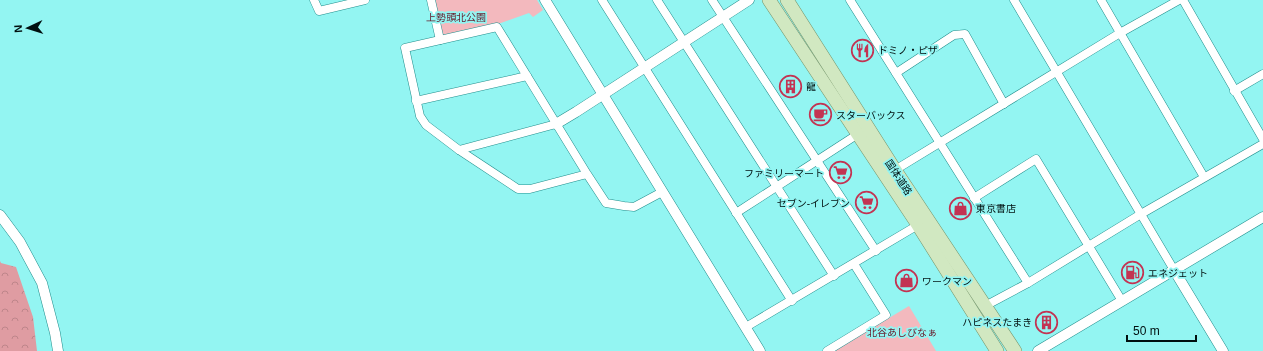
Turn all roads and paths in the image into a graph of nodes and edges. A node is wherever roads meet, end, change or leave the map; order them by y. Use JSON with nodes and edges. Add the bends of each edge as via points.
{"nodes":[{"id":1,"x":314,"y":0,"type":"edge"},
{"id":2,"x":365,"y":0,"type":"edge"},
{"id":3,"x":431,"y":0,"type":"edge"},
{"id":4,"x":545,"y":0,"type":"edge"},
{"id":5,"x":602,"y":0,"type":"edge"},
{"id":6,"x":657,"y":0,"type":"edge"},
{"id":7,"x":712,"y":0,"type":"edge"},
{"id":8,"x":750,"y":0,"type":"edge"},
{"id":9,"x":769,"y":0,"type":"edge"},
{"id":10,"x":786,"y":0,"type":"edge"},
{"id":11,"x":850,"y":0,"type":"edge"},
{"id":12,"x":1014,"y":0,"type":"edge"},
{"id":13,"x":1101,"y":0,"type":"edge"},
{"id":14,"x":1179,"y":0,"type":"edge"},
{"id":15,"x":1183,"y":0,"type":"edge"},
{"id":16,"x":723,"y":18,"type":"junction"},
{"id":17,"x":1120,"y":33,"type":"junction"},
{"id":18,"x":440,"y":40,"type":"junction"},
{"id":19,"x":685,"y":42,"type":"junction"},
{"id":20,"x":644,"y":68,"type":"junction"},
{"id":21,"x":1057,"y":71,"type":"junction"},
{"id":22,"x":896,"y":73,"type":"junction"},
{"id":23,"x":1263,"y":74,"type":"edge"},
{"id":24,"x":527,"y":76,"type":"junction"},
{"id":25,"x":1234,"y":91,"type":"junction"},
{"id":26,"x":603,"y":95,"type":"junction"},
{"id":27,"x":416,"y":101,"type":"junction"},
{"id":28,"x":1004,"y":104,"type":"junction"},
{"id":29,"x":556,"y":124,"type":"junction"},
{"id":30,"x":858,"y":134,"type":"junction"},
{"id":31,"x":1263,"y":139,"type":"edge"},
{"id":32,"x":939,"y":142,"type":"junction"},
{"id":33,"x":1263,"y":144,"type":"edge"},
{"id":34,"x":459,"y":150,"type":"junction"},
{"id":35,"x":817,"y":160,"type":"junction"},
{"id":36,"x":895,"y":170,"type":"junction"},
{"id":37,"x":587,"y":174,"type":"junction"},
{"id":38,"x":1204,"y":177,"type":"junction"},
{"id":39,"x":777,"y":186,"type":"junction"},
{"id":40,"x":662,"y":192,"type":"junction"},
{"id":41,"x":974,"y":198,"type":"junction"},
{"id":42,"x":736,"y":213,"type":"junction"},
{"id":43,"x":1141,"y":214,"type":"junction"},
{"id":44,"x":0,"y":215,"type":"edge"},
{"id":45,"x":1263,"y":217,"type":"edge"},
{"id":46,"x":918,"y":225,"type":"junction"},
{"id":47,"x":1088,"y":246,"type":"junction"},
{"id":48,"x":876,"y":251,"type":"junction"},
{"id":49,"x":854,"y":264,"type":"junction"},
{"id":50,"x":1174,"y":270,"type":"junction"},
{"id":51,"x":834,"y":276,"type":"junction"},
{"id":52,"x":1028,"y":283,"type":"junction"},
{"id":53,"x":792,"y":301,"type":"junction"},
{"id":54,"x":1122,"y":301,"type":"junction"},
{"id":55,"x":985,"y":306,"type":"junction"},
{"id":56,"x":746,"y":328,"type":"junction"},
{"id":57,"x":1221,"y":350,"type":"edge"},
{"id":58,"x":58,"y":351,"type":"edge"},
{"id":59,"x":760,"y":351,"type":"edge"},
{"id":60,"x":827,"y":351,"type":"edge"},
{"id":61,"x":997,"y":351,"type":"edge"},
{"id":62,"x":1015,"y":351,"type":"edge"},
{"id":63,"x":1038,"y":351,"type":"edge"}],
"edges":[{"from":1,"to":2,"type":"street","via":[[319,11]]},
{"from":3,"to":18,"type":"street"},
{"from":4,"to":26,"type":"street"},
{"from":5,"to":20,"type":"street"},
{"from":6,"to":19,"type":"street"},
{"from":7,"to":16,"type":"street"},
{"from":8,"to":16,"type":"street"},
{"from":9,"to":30,"type":"main road","name":"国体道路"},
{"from":10,"to":36,"type":"main road","name":"国体道路"},
{"from":11,"to":22,"type":"street"},
{"from":12,"to":21,"type":"street"},
{"from":13,"to":17,"type":"street"},
{"from":14,"to":17,"type":"street"},
{"from":15,"to":25,"type":"street"},
{"from":16,"to":19,"type":"street"},
{"from":16,"to":35,"type":"street"},
{"from":17,"to":21,"type":"street"},
{"from":17,"to":38,"type":"street"},
{"from":18,"to":24,"type":"street","via":[[497,27]]},
{"from":18,"to":27,"type":"street","via":[[406,48]]},
{"from":19,"to":20,"type":"street"},
{"from":19,"to":39,"type":"street"},
{"from":20,"to":26,"type":"street"},
{"from":20,"to":42,"type":"street"},
{"from":21,"to":28,"type":"street"},
{"from":21,"to":43,"type":"street"},
{"from":22,"to":28,"type":"street","via":[[954,35],[966,34]]},
{"from":22,"to":32,"type":"street"},
{"from":23,"to":25,"type":"street"},
{"from":24,"to":27,"type":"street"},
{"from":24,"to":29,"type":"street"},
{"from":25,"to":31,"type":"street"},
{"from":26,"to":29,"type":"street"},
{"from":26,"to":40,"type":"street"},
{"from":27,"to":34,"type":"street","via":[[420,116],[426,125]]},
{"from":28,"to":32,"type":"street"},
{"from":29,"to":34,"type":"street"},
{"from":29,"to":37,"type":"street"},
{"from":30,"to":35,"type":"street"},
{"from":30,"to":46,"type":"main road","name":"国体道路"},
{"from":32,"to":36,"type":"street"},
{"from":32,"to":41,"type":"street"},
{"from":33,"to":38,"type":"street"},
{"from":34,"to":37,"type":"street","via":[[518,189],[530,189]]},
{"from":35,"to":39,"type":"street"},
{"from":35,"to":48,"type":"street"},
{"from":36,"to":55,"type":"main road","name":"国体道路"},
{"from":37,"to":40,"type":"street","via":[[606,203],[613,205],[634,207]]},
{"from":38,"to":43,"type":"street"},
{"from":39,"to":42,"type":"street"},
{"from":39,"to":51,"type":"street"},
{"from":40,"to":56,"type":"street"},
{"from":41,"to":47,"type":"street","via":[[1036,159]]},
{"from":41,"to":52,"type":"street"},
{"from":42,"to":53,"type":"street"},
{"from":43,"to":47,"type":"street"},
{"from":43,"to":50,"type":"street"},
{"from":44,"to":58,"type":"street","via":[[20,242],[42,283]]},
{"from":45,"to":50,"type":"street"},
{"from":46,"to":48,"type":"street"},
{"from":46,"to":61,"type":"main road","name":"国体道路"},
{"from":47,"to":52,"type":"street"},
{"from":47,"to":54,"type":"street"},
{"from":48,"to":49,"type":"street"},
{"from":49,"to":51,"type":"street"},
{"from":49,"to":60,"type":"street","via":[[886,315]]},
{"from":50,"to":54,"type":"street"},
{"from":50,"to":57,"type":"street"},
{"from":51,"to":53,"type":"street"},
{"from":52,"to":55,"type":"street"},
{"from":53,"to":56,"type":"street"},
{"from":54,"to":63,"type":"street"},
{"from":55,"to":62,"type":"main road","name":"国体道路"},
{"from":56,"to":59,"type":"street"}]}
